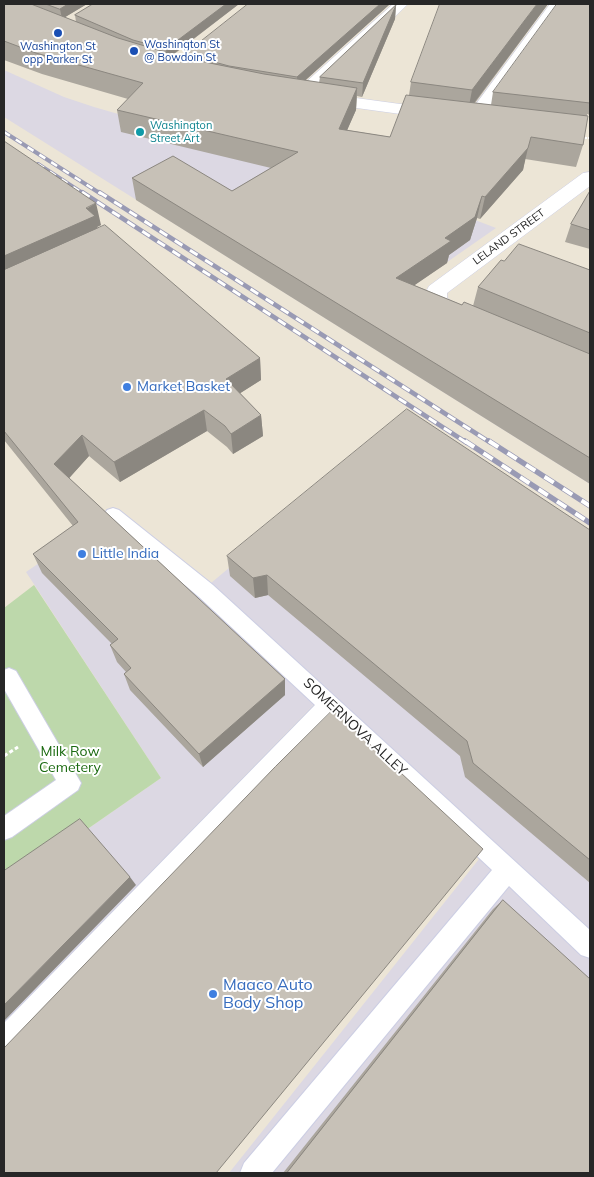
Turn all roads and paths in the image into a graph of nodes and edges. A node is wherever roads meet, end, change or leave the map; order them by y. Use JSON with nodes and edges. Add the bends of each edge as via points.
{"nodes":[{"id":1,"x":401,"y":4,"type":"edge"},
{"id":2,"x":557,"y":4,"type":"edge"},
{"id":3,"x":285,"y":93,"type":"edge"},
{"id":4,"x":302,"y":95,"type":"junction"},
{"id":5,"x":474,"y":119,"type":"junction"},
{"id":6,"x":492,"y":121,"type":"edge"},
{"id":7,"x":590,"y":177,"type":"edge"},
{"id":8,"x":482,"y":323,"type":"edge"},
{"id":9,"x":114,"y":515,"type":"dead end"},
{"id":10,"x":4,"y":680,"type":"edge"},
{"id":11,"x":330,"y":704,"type":"junction"},
{"id":12,"x":4,"y":829,"type":"edge"},
{"id":13,"x":508,"y":869,"type":"junction"},
{"id":14,"x":590,"y":946,"type":"edge"},
{"id":15,"x":4,"y":1042,"type":"edge"},
{"id":16,"x":254,"y":1173,"type":"edge"}],
"edges":[{"from":1,"to":4,"type":"street"},
{"from":2,"to":5,"type":"street"},
{"from":3,"to":4,"type":"street"},
{"from":4,"to":5,"type":"street"},
{"from":5,"to":6,"type":"street"},
{"from":7,"to":8,"type":"street","name":"LELAND STREET","via":[[436,291],[436,300],[446,308]]},
{"from":9,"to":11,"type":"lane","name":"SOMERNOVA ALLEY","via":[[206,591]]},
{"from":10,"to":12,"type":"lane","via":[[9,677],[70,784]]},
{"from":11,"to":13,"type":"lane","name":"SOMERNOVA ALLEY"},
{"from":11,"to":15,"type":"lane"},
{"from":13,"to":14,"type":"lane","name":"SOMERNOVA ALLEY"},
{"from":13,"to":16,"type":"lane"}]}
